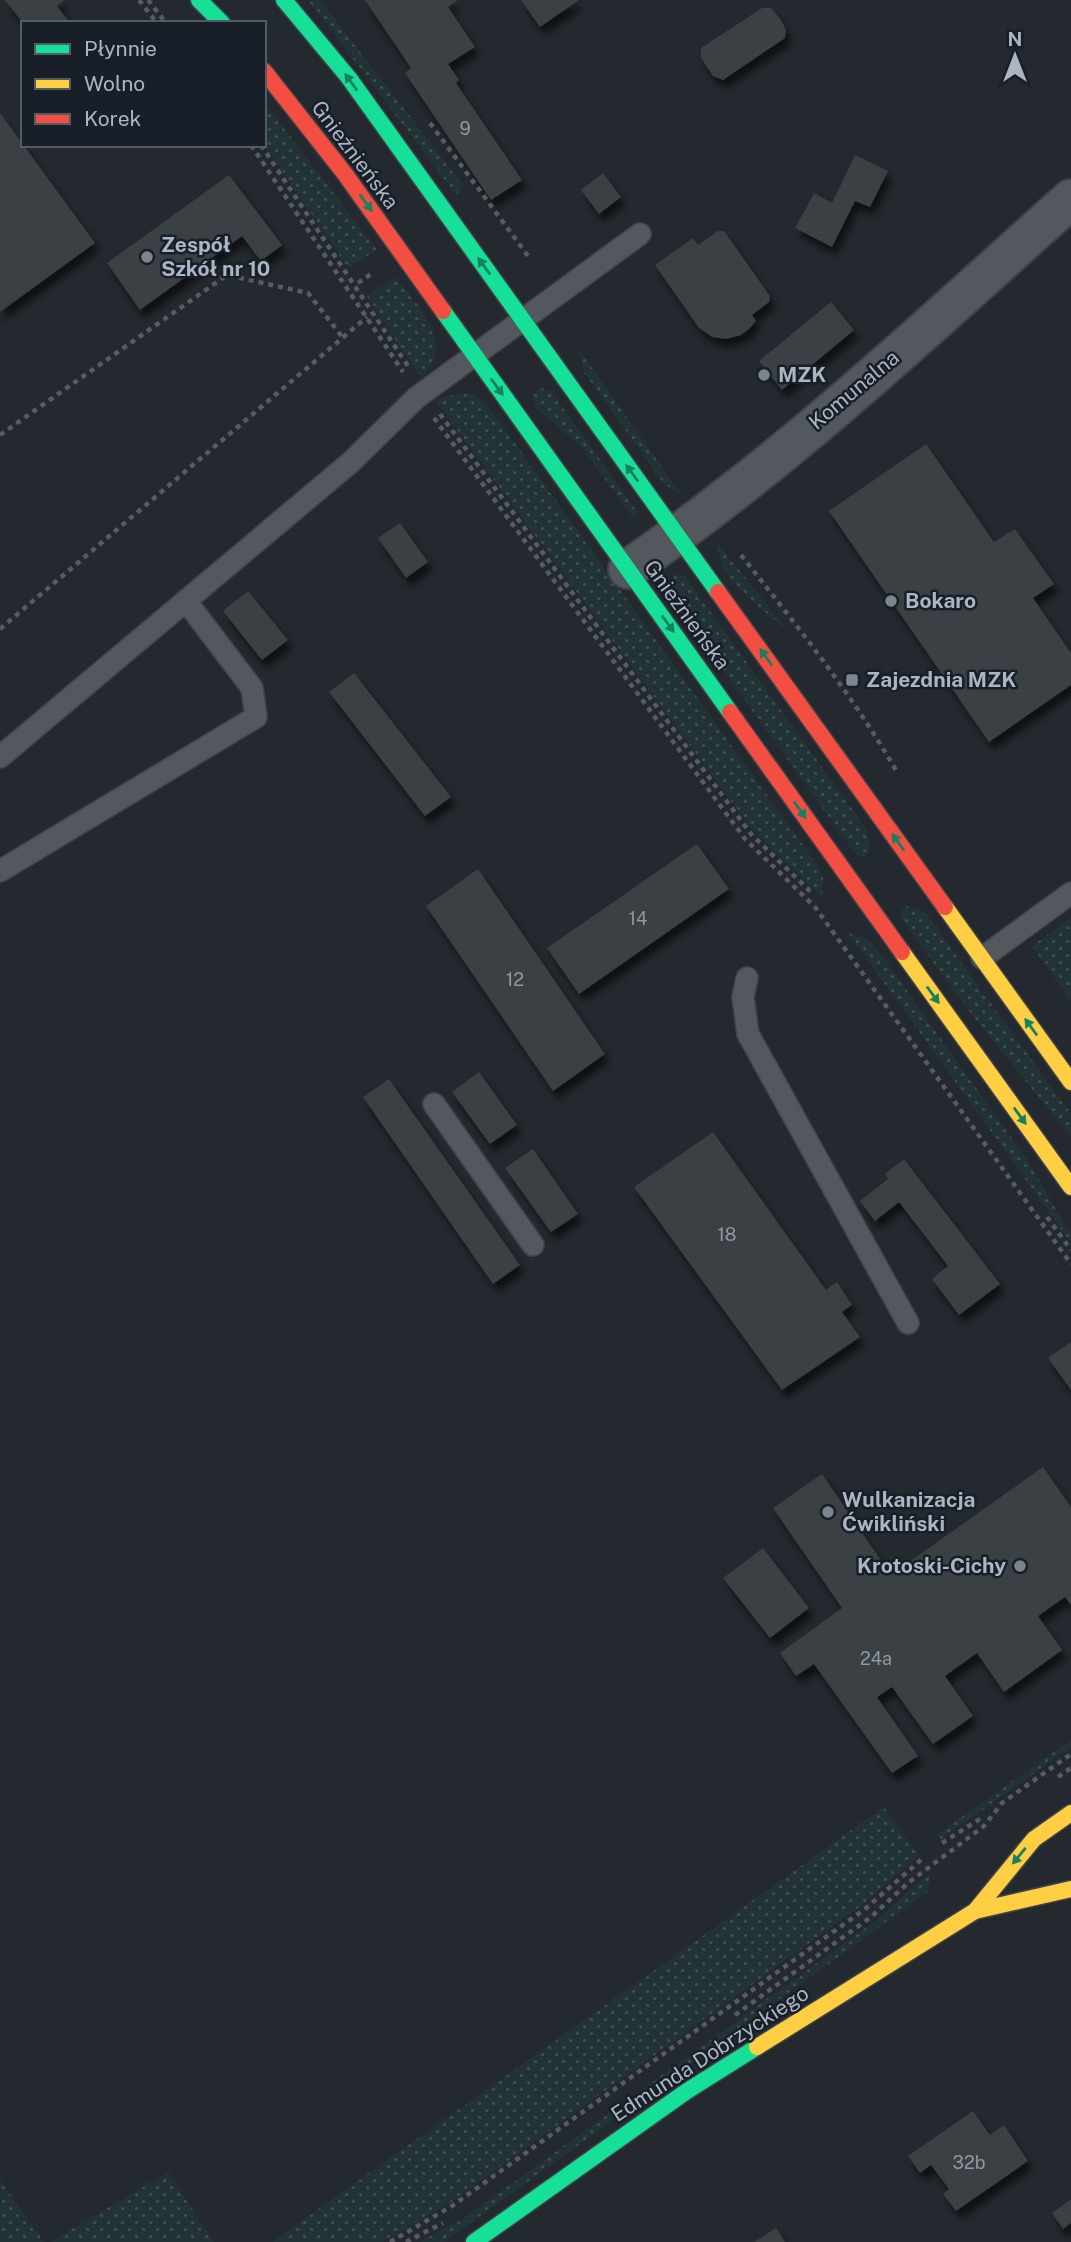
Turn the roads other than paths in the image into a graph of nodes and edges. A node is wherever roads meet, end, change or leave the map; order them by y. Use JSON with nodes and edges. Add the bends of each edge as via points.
{"nodes":[{"id":1,"x":200,"y":0,"type":"edge"},
{"id":2,"x":284,"y":0,"type":"edge"},
{"id":3,"x":220,"y":21,"type":"edge"},
{"id":4,"x":266,"y":74,"type":"edge"},
{"id":5,"x":1071,"y":198,"type":"edge"},
{"id":6,"x":640,"y":234,"type":"dead end"},
{"id":7,"x":524,"y":322,"type":"junction"},
{"id":8,"x":476,"y":357,"type":"junction"},
{"id":9,"x":677,"y":536,"type":"junction"},
{"id":10,"x":628,"y":569,"type":"junction"},
{"id":11,"x":186,"y":601,"type":"junction"},
{"id":12,"x":0,"y":757,"type":"edge"},
{"id":13,"x":0,"y":871,"type":"edge"},
{"id":14,"x":1071,"y":893,"type":"edge"},
{"id":15,"x":982,"y":958,"type":"junction"},
{"id":16,"x":747,"y":978,"type":"dead end"},
{"id":17,"x":1071,"y":1082,"type":"edge"},
{"id":18,"x":434,"y":1104,"type":"dead end"},
{"id":19,"x":1071,"y":1188,"type":"edge"},
{"id":20,"x":533,"y":1245,"type":"dead end"},
{"id":21,"x":908,"y":1323,"type":"dead end"},
{"id":22,"x":1071,"y":1813,"type":"edge"},
{"id":23,"x":1071,"y":1889,"type":"edge"},
{"id":24,"x":975,"y":1910,"type":"junction"},
{"id":25,"x":474,"y":2242,"type":"edge"}],
"edges":[{"from":1,"to":3,"type":"street"},
{"from":7,"to":2,"type":"street","name":"Gnieźnieńska","one_way":true,"via":[[349,78]]},
{"from":4,"to":8,"type":"street","name":"Gnieźnieńska","one_way":true,"via":[[345,174]]},
{"from":5,"to":9,"type":"street","name":"Komunalna","via":[[925,330]]},
{"from":6,"to":7,"type":"lane"},
{"from":7,"to":8,"type":"lane"},
{"from":9,"to":7,"type":"street","name":"Gnieźnieńska","one_way":true},
{"from":8,"to":10,"type":"street","name":"Gnieźnieńska","one_way":true},
{"from":8,"to":11,"type":"lane","via":[[416,398],[351,462]]},
{"from":9,"to":10,"type":"street","name":"Komunalna"},
{"from":15,"to":9,"type":"street","name":"Gnieźnieńska","one_way":true},
{"from":10,"to":19,"type":"street","name":"Gnieźnieńska","one_way":true},
{"from":11,"to":12,"type":"lane"},
{"from":11,"to":13,"type":"lane","via":[[252,688],[256,717]]},
{"from":14,"to":15,"type":"lane"},
{"from":17,"to":15,"type":"street","name":"Gnieźnieńska","one_way":true},
{"from":16,"to":21,"type":"lane","via":[[743,997],[748,1034]]},
{"from":18,"to":20,"type":"lane"},
{"from":22,"to":24,"type":"street","name":"Edmunda Dobrzyckiego","one_way":true,"via":[[1034,1839]]},
{"from":23,"to":24,"type":"street","name":"Edmunda Dobrzyckiego"},
{"from":24,"to":25,"type":"street","name":"Edmunda Dobrzyckiego","via":[[687,2091]]}]}
